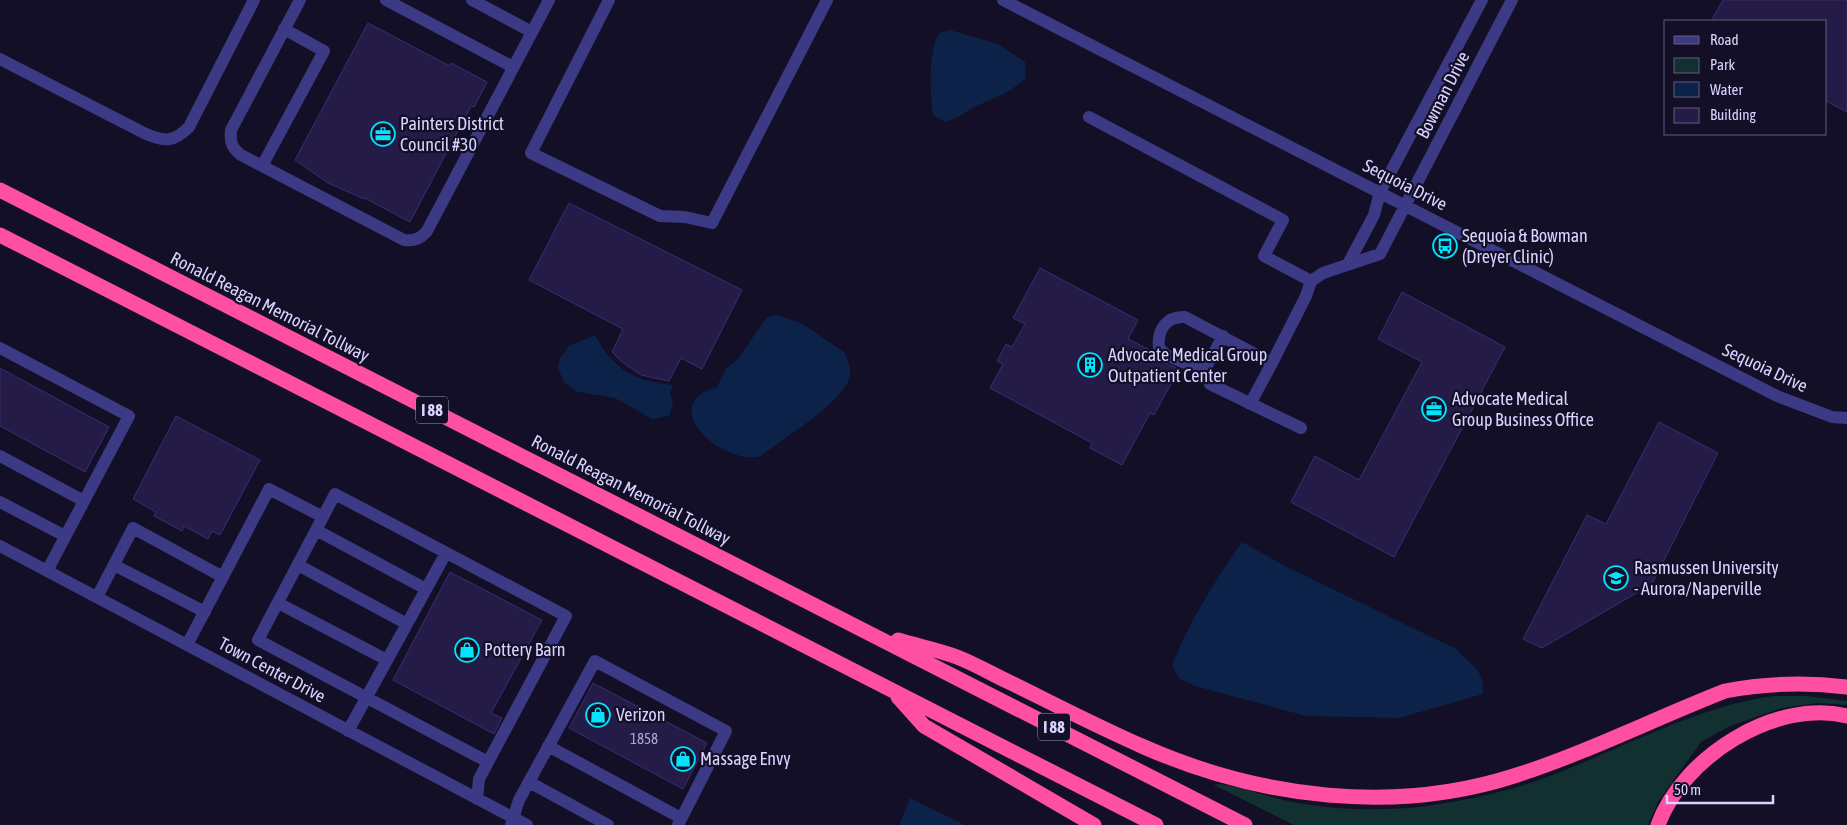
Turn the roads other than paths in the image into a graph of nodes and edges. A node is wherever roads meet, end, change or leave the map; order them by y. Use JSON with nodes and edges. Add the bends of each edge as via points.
{"nodes":[{"id":1,"x":254,"y":0,"type":"edge"},
{"id":2,"x":300,"y":0,"type":"edge"},
{"id":3,"x":386,"y":0,"type":"edge"},
{"id":4,"x":472,"y":0,"type":"edge"},
{"id":5,"x":549,"y":0,"type":"edge"},
{"id":6,"x":609,"y":0,"type":"edge"},
{"id":7,"x":827,"y":0,"type":"edge"},
{"id":8,"x":1003,"y":0,"type":"edge"},
{"id":9,"x":1482,"y":0,"type":"edge"},
{"id":10,"x":1512,"y":0,"type":"edge"},
{"id":11,"x":284,"y":29,"type":"junction"},
{"id":12,"x":532,"y":32,"type":"junction"},
{"id":13,"x":0,"y":59,"type":"edge"},
{"id":14,"x":513,"y":67,"type":"junction"},
{"id":15,"x":1088,"y":117,"type":"dead end"},
{"id":16,"x":262,"y":166,"type":"junction"},
{"id":17,"x":0,"y":190,"type":"edge"},
{"id":18,"x":1380,"y":192,"type":"junction"},
{"id":19,"x":1406,"y":206,"type":"junction"},
{"id":20,"x":0,"y":235,"type":"edge"},
{"id":21,"x":1348,"y":264,"type":"junction"},
{"id":22,"x":1311,"y":281,"type":"junction"},
{"id":23,"x":1223,"y":336,"type":"junction"},
{"id":24,"x":0,"y":348,"type":"edge"},
{"id":25,"x":1272,"y":363,"type":"junction"},
{"id":26,"x":1204,"y":371,"type":"junction"},
{"id":27,"x":1250,"y":404,"type":"junction"},
{"id":28,"x":1847,"y":418,"type":"edge"},
{"id":29,"x":1301,"y":428,"type":"dead end"},
{"id":30,"x":0,"y":456,"type":"edge"},
{"id":31,"x":84,"y":501,"type":"junction"},
{"id":32,"x":0,"y":502,"type":"edge"},
{"id":33,"x":323,"y":517,"type":"junction"},
{"id":34,"x":316,"y":530,"type":"junction"},
{"id":35,"x":65,"y":536,"type":"junction"},
{"id":36,"x":0,"y":546,"type":"edge"},
{"id":37,"x":446,"y":552,"type":"junction"},
{"id":38,"x":114,"y":564,"type":"junction"},
{"id":39,"x":298,"y":565,"type":"junction"},
{"id":40,"x":47,"y":571,"type":"junction"},
{"id":41,"x":223,"y":577,"type":"junction"},
{"id":42,"x":426,"y":589,"type":"junction"},
{"id":43,"x":96,"y":597,"type":"junction"},
{"id":44,"x":278,"y":603,"type":"junction"},
{"id":45,"x":205,"y":612,"type":"junction"},
{"id":46,"x":407,"y":624,"type":"junction"},
{"id":47,"x":863,"y":630,"type":"junction"},
{"id":48,"x":188,"y":645,"type":"junction"},
{"id":49,"x":387,"y":660,"type":"junction"},
{"id":50,"x":1847,"y":688,"type":"edge"},
{"id":51,"x":890,"y":689,"type":"junction"},
{"id":52,"x":366,"y":698,"type":"junction"},
{"id":53,"x":1847,"y":716,"type":"edge"},
{"id":54,"x":348,"y":730,"type":"junction"},
{"id":55,"x":548,"y":746,"type":"junction"},
{"id":56,"x":488,"y":762,"type":"junction"},
{"id":57,"x":529,"y":782,"type":"junction"},
{"id":58,"x":477,"y":799,"type":"junction"},
{"id":59,"x":512,"y":822,"type":"edge"},
{"id":60,"x":680,"y":822,"type":"edge"},
{"id":61,"x":527,"y":825,"type":"edge"},
{"id":62,"x":608,"y":825,"type":"edge"},
{"id":63,"x":1094,"y":825,"type":"edge"},
{"id":64,"x":1156,"y":825,"type":"edge"},
{"id":65,"x":1245,"y":825,"type":"edge"},
{"id":66,"x":1658,"y":825,"type":"edge"}],
"edges":[{"from":1,"to":13,"type":"street","via":[[189,127],[172,140],[160,140],[146,134]]},
{"from":2,"to":11,"type":"street"},
{"from":3,"to":14,"type":"street"},
{"from":4,"to":12,"type":"street"},
{"from":5,"to":12,"type":"street"},
{"from":6,"to":7,"type":"street","via":[[531,154],[660,216],[712,223]]},
{"from":8,"to":18,"type":"street","name":"Sequoia Drive"},
{"from":9,"to":18,"type":"street","name":"Bowman Drive"},
{"from":10,"to":19,"type":"street","name":"Bowman Drive"},
{"from":11,"to":16,"type":"street","via":[[231,130],[233,148]]},
{"from":11,"to":16,"type":"street","via":[[324,51]]},
{"from":12,"to":14,"type":"street"},
{"from":14,"to":16,"type":"street","via":[[427,231],[420,238],[404,240]]},
{"from":15,"to":22,"type":"street","via":[[1283,220],[1264,256]]},
{"from":17,"to":47,"type":"highway","name":"Ronald Reagan Memorial Tollway","number":"I 88"},
{"from":18,"to":19,"type":"street","name":"Sequoia Drive"},
{"from":18,"to":21,"type":"street","name":"Bowman Drive","via":[[1374,215]]},
{"from":19,"to":21,"type":"street","name":"Bowman Drive","via":[[1380,254]]},
{"from":19,"to":28,"type":"street","name":"Sequoia Drive","via":[[1777,396],[1832,417]]},
{"from":20,"to":51,"type":"highway","number":"I 88"},
{"from":21,"to":22,"type":"street","name":"Bowman Drive","via":[[1322,273]]},
{"from":22,"to":25,"type":"street"},
{"from":23,"to":25,"type":"street"},
{"from":23,"to":26,"type":"street"},
{"from":23,"to":26,"type":"street","via":[[1185,317],[1175,316],[1162,329],[1158,338],[1159,348],[1166,356]]},
{"from":24,"to":31,"type":"street","via":[[129,416]]},
{"from":25,"to":27,"type":"street"},
{"from":26,"to":27,"type":"street","via":[[1210,384]]},
{"from":27,"to":29,"type":"street"},
{"from":30,"to":31,"type":"street"},
{"from":31,"to":35,"type":"street"},
{"from":32,"to":35,"type":"street"},
{"from":33,"to":34,"type":"street"},
{"from":33,"to":37,"type":"street","via":[[335,494]]},
{"from":33,"to":41,"type":"street","via":[[269,489]]},
{"from":34,"to":39,"type":"street"},
{"from":34,"to":42,"type":"street"},
{"from":35,"to":40,"type":"street"},
{"from":36,"to":40,"type":"street","name":"Town Center Drive"},
{"from":37,"to":42,"type":"street"},
{"from":37,"to":56,"type":"street","via":[[566,616]]},
{"from":38,"to":41,"type":"street","via":[[133,528]]},
{"from":38,"to":43,"type":"street"},
{"from":38,"to":45,"type":"street"},
{"from":39,"to":44,"type":"street"},
{"from":39,"to":46,"type":"street"},
{"from":40,"to":43,"type":"street","name":"Town Center Drive"},
{"from":41,"to":45,"type":"street"},
{"from":42,"to":46,"type":"street"},
{"from":43,"to":48,"type":"street","name":"Town Center Drive"},
{"from":44,"to":49,"type":"street"},
{"from":44,"to":52,"type":"street","via":[[258,640]]},
{"from":45,"to":48,"type":"street"},
{"from":46,"to":49,"type":"street"},
{"from":47,"to":50,"type":"highway","via":[[958,658],[1145,748],[1212,772],[1276,788],[1347,797],[1424,793],[1474,786],[1517,775],[1725,691],[1792,682]]},
{"from":47,"to":65,"type":"highway","name":"Ronald Reagan Memorial Tollway","number":"I 88"},
{"from":48,"to":54,"type":"street","name":"Town Center Drive"},
{"from":49,"to":52,"type":"street"},
{"from":51,"to":63,"type":"highway","via":[[924,726]]},
{"from":51,"to":64,"type":"highway","number":"I 88"},
{"from":52,"to":54,"type":"street"},
{"from":52,"to":56,"type":"street"},
{"from":53,"to":66,"type":"highway","via":[[1813,714],[1789,718],[1741,735],[1720,747],[1687,775],[1666,806]]},
{"from":54,"to":58,"type":"street","name":"Town Center Drive"},
{"from":55,"to":57,"type":"street"},
{"from":55,"to":60,"type":"street"},
{"from":55,"to":60,"type":"street","via":[[594,661],[726,731]]},
{"from":56,"to":58,"type":"street","via":[[479,779]]},
{"from":57,"to":59,"type":"street"},
{"from":57,"to":62,"type":"street"},
{"from":58,"to":59,"type":"street","name":"Town Center Drive"},
{"from":59,"to":61,"type":"street","name":"Town Center Drive"}]}
